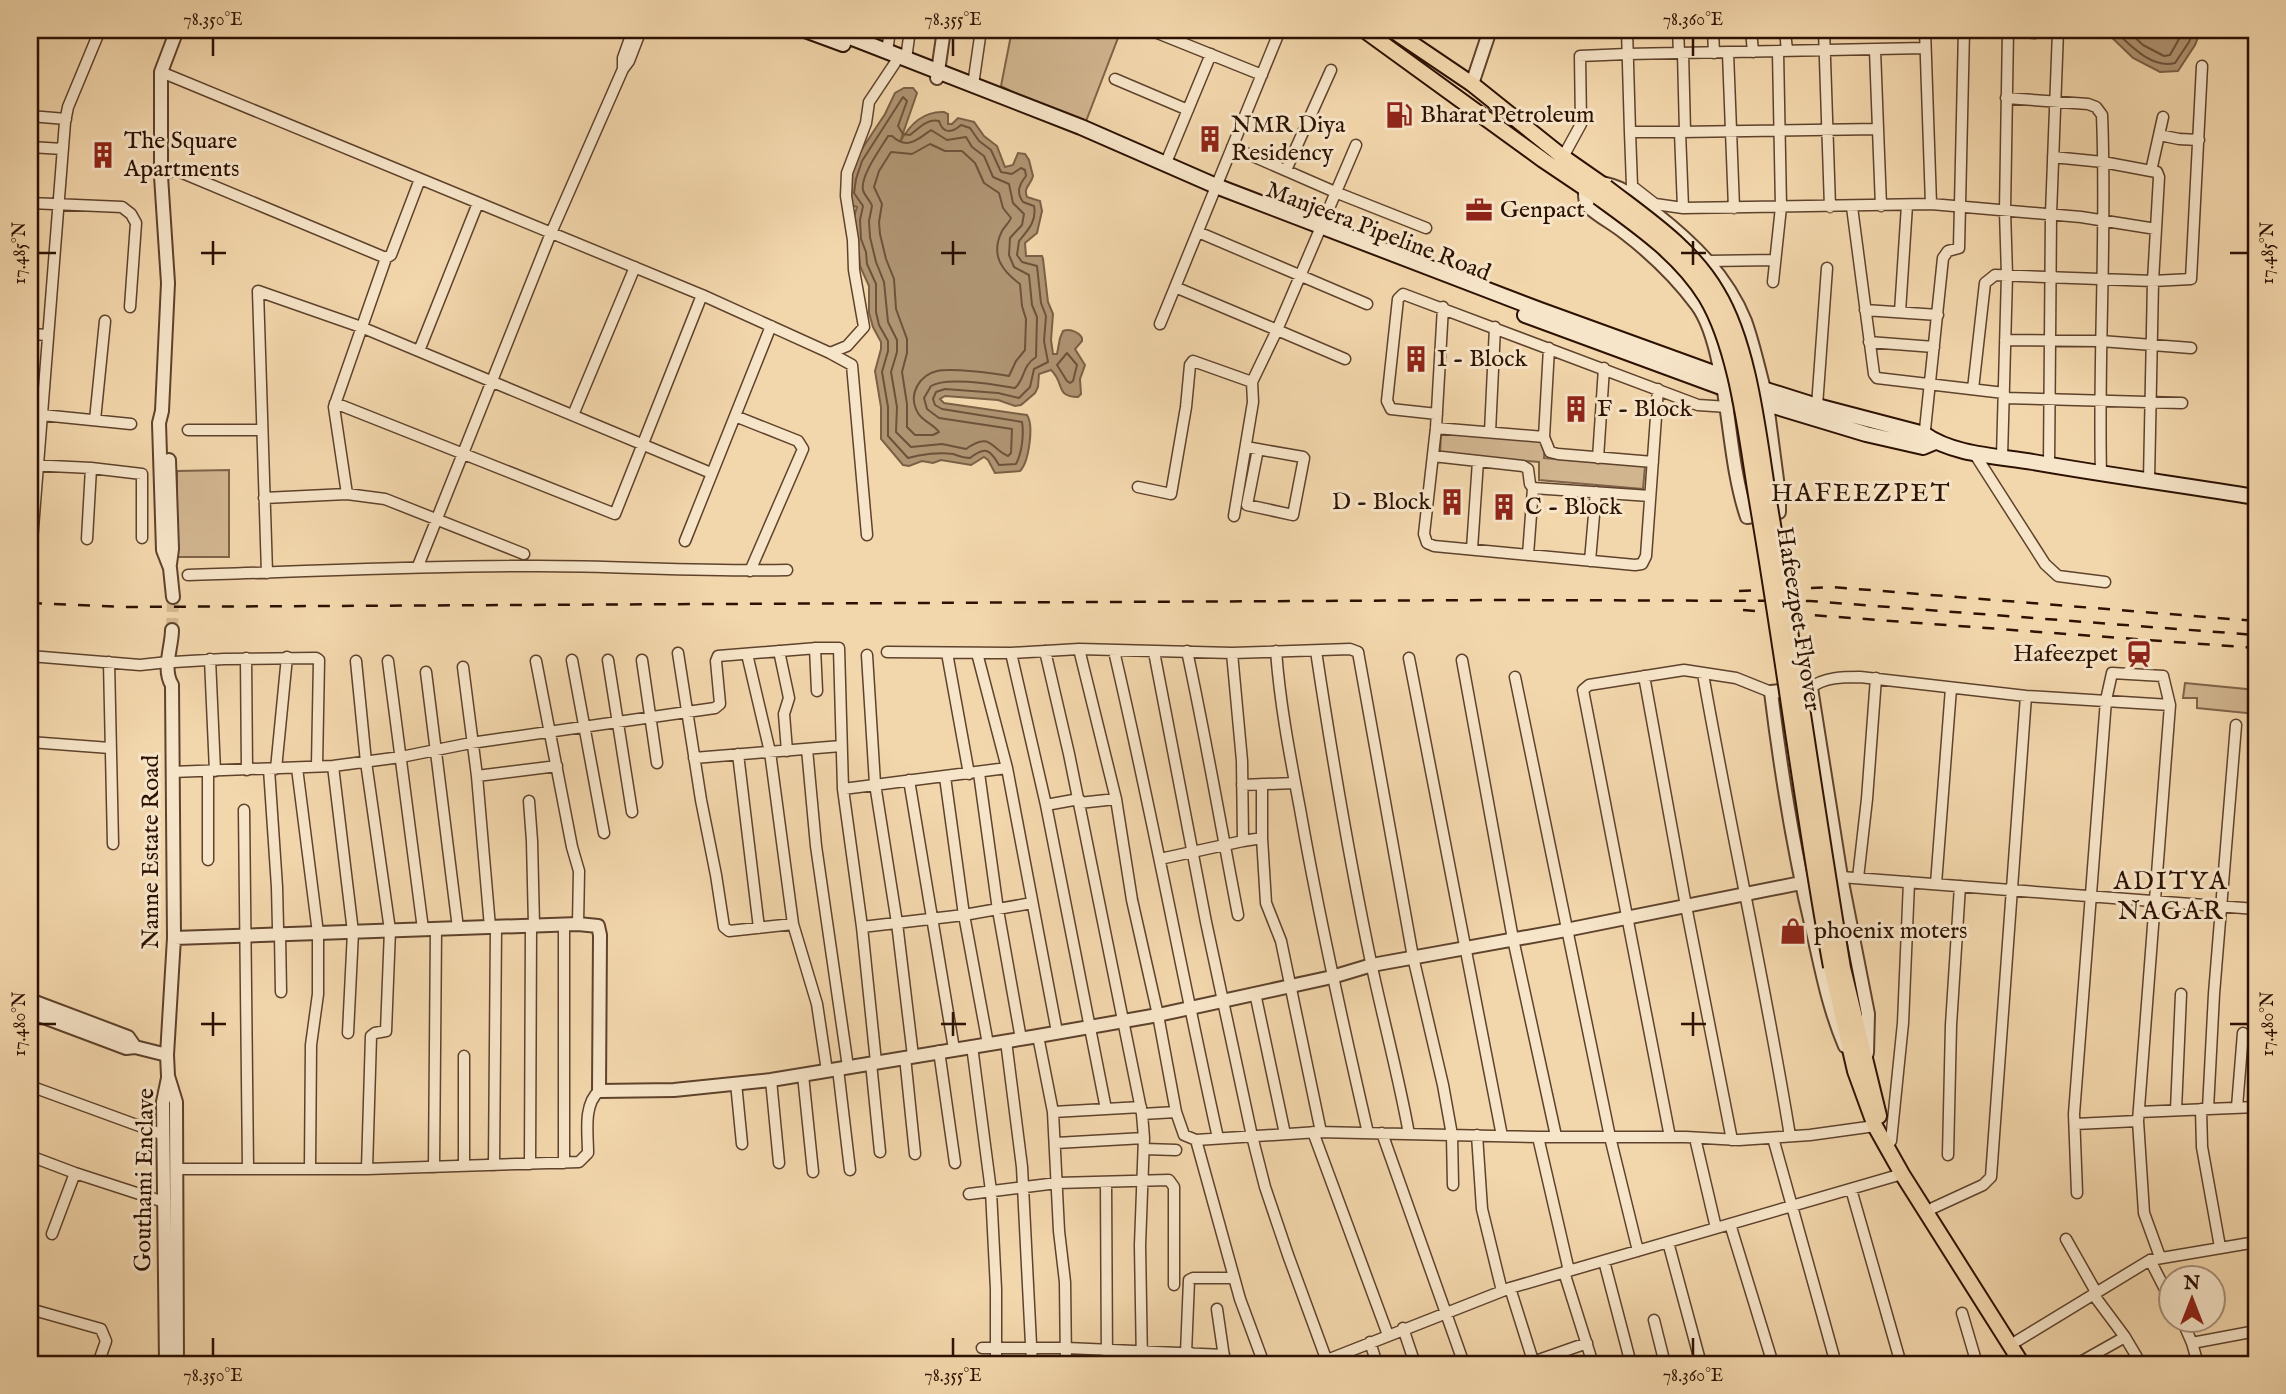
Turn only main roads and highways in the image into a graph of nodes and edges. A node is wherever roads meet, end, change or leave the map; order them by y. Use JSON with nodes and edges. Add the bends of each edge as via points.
{"nodes":[{"id":1,"x":805,"y":30,"type":"edge"},
{"id":2,"x":835,"y":30,"type":"edge"},
{"id":3,"x":1364,"y":30,"type":"edge"},
{"id":4,"x":1392,"y":30,"type":"edge"},
{"id":5,"x":896,"y":58,"type":"junction"},
{"id":6,"x":938,"y":75,"type":"junction"},
{"id":7,"x":1601,"y":189,"type":"junction"},
{"id":8,"x":1215,"y":190,"type":"junction"},
{"id":9,"x":1565,"y":324,"type":"junction"},
{"id":10,"x":1723,"y":382,"type":"junction"},
{"id":11,"x":1765,"y":396,"type":"junction"},
{"id":12,"x":1927,"y":441,"type":"junction"},
{"id":13,"x":2256,"y":497,"type":"edge"},
{"id":14,"x":1861,"y":1069,"type":"junction"},
{"id":15,"x":2022,"y":1364,"type":"edge"},
{"id":16,"x":2033,"y":1364,"type":"edge"}],
"edges":[{"from":1,"to":5,"type":"main road","name":"Manjeera Pipeline Road"},
{"from":2,"to":5,"type":"main road","name":"Manjeera Pipeline Road"},
{"from":3,"to":7,"type":"main road","name":"Hafeezpet Flyover","via":[[1585,188]]},
{"from":4,"to":7,"type":"main road","via":[[1472,84]]},
{"from":5,"to":6,"type":"main road","name":"Manjeera Pipeline Road"},
{"from":6,"to":8,"type":"main road","name":"Manjeera Pipeline Road"},
{"from":6,"to":8,"type":"main road","name":"Manjeera Pipeline Road","via":[[1081,127]]},
{"from":7,"to":14,"type":"main road","name":"Hafeezpet Flyover","bridge":true,"via":[[1652,221],[1706,275],[1730,318],[1745,365],[1780,563],[1837,967]]},
{"from":8,"to":9,"type":"main road","name":"Manjeera Pipeline Road"},
{"from":9,"to":10,"type":"main road","name":"Manjeera Pipeline Road"},
{"from":9,"to":10,"type":"main road","name":"Manjeera Pipeline Road","via":[[1702,380]]},
{"from":10,"to":11,"type":"main road"},
{"from":11,"to":12,"type":"main road","via":[[1817,406]]},
{"from":11,"to":12,"type":"main road","via":[[1867,433]]},
{"from":12,"to":13,"type":"main road"},
{"from":14,"to":15,"type":"main road","via":[[1875,1126]]},
{"from":14,"to":16,"type":"main road","via":[[1891,1141]]}]}
